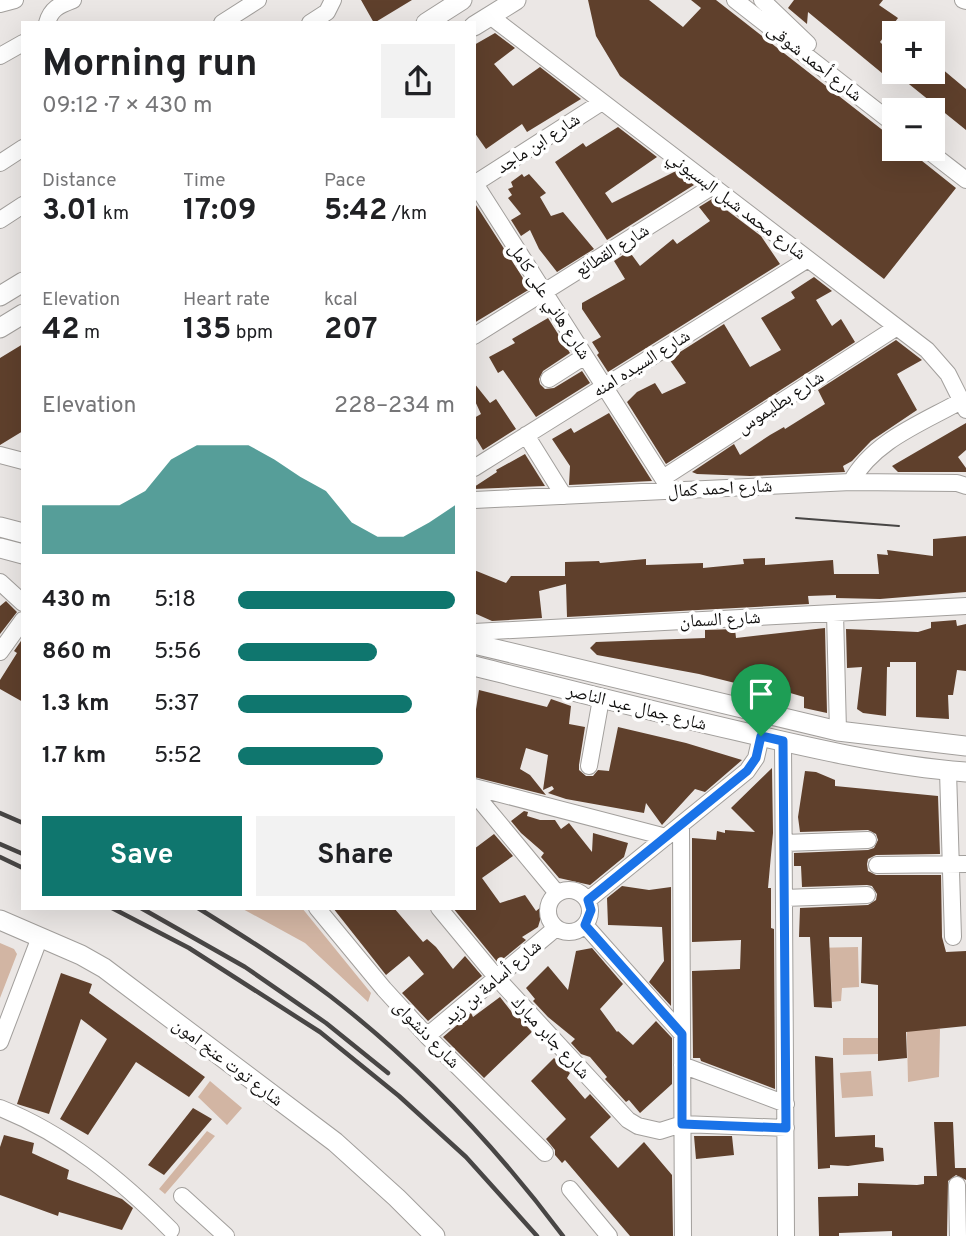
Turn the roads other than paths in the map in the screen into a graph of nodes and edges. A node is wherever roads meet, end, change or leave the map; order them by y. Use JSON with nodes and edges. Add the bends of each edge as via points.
{"nodes":[{"id":1,"x":15,"y":0,"type":"edge"},
{"id":2,"x":43,"y":0,"type":"edge"},
{"id":3,"x":73,"y":0,"type":"edge"},
{"id":4,"x":333,"y":0,"type":"edge"},
{"id":5,"x":462,"y":0,"type":"edge"},
{"id":6,"x":516,"y":0,"type":"edge"},
{"id":7,"x":735,"y":0,"type":"edge"},
{"id":8,"x":762,"y":0,"type":"edge"},
{"id":9,"x":254,"y":1,"type":"edge"},
{"id":10,"x":0,"y":4,"type":"edge"},
{"id":11,"x":49,"y":20,"type":"edge"},
{"id":12,"x":225,"y":21,"type":"edge"},
{"id":13,"x":313,"y":21,"type":"edge"},
{"id":14,"x":429,"y":21,"type":"edge"},
{"id":15,"x":482,"y":21,"type":"edge"},
{"id":16,"x":21,"y":45,"type":"edge"},
{"id":17,"x":0,"y":56,"type":"edge"},
{"id":18,"x":602,"y":102,"type":"junction"},
{"id":19,"x":882,"y":102,"type":"edge"},
{"id":20,"x":882,"y":115,"type":"edge"},
{"id":21,"x":21,"y":149,"type":"edge"},
{"id":22,"x":945,"y":150,"type":"edge"},
{"id":23,"x":941,"y":161,"type":"edge"},
{"id":24,"x":0,"y":163,"type":"edge"},
{"id":25,"x":966,"y":166,"type":"edge"},
{"id":26,"x":966,"y":180,"type":"edge"},
{"id":27,"x":476,"y":182,"type":"edge"},
{"id":28,"x":476,"y":185,"type":"edge"},
{"id":29,"x":713,"y":186,"type":"junction"},
{"id":30,"x":21,"y":206,"type":"edge"},
{"id":31,"x":0,"y":220,"type":"edge"},
{"id":32,"x":808,"y":259,"type":"junction"},
{"id":33,"x":21,"y":283,"type":"edge"},
{"id":34,"x":544,"y":292,"type":"junction"},
{"id":35,"x":0,"y":296,"type":"edge"},
{"id":36,"x":21,"y":315,"type":"edge"},
{"id":37,"x":897,"y":327,"type":"junction"},
{"id":38,"x":0,"y":328,"type":"edge"},
{"id":39,"x":476,"y":335,"type":"edge"},
{"id":40,"x":585,"y":356,"type":"junction"},
{"id":41,"x":549,"y":379,"type":"dead end"},
{"id":42,"x":604,"y":386,"type":"junction"},
{"id":43,"x":964,"y":405,"type":"edge"},
{"id":44,"x":526,"y":435,"type":"junction"},
{"id":45,"x":0,"y":455,"type":"edge"},
{"id":46,"x":21,"y":458,"type":"edge"},
{"id":47,"x":476,"y":467,"type":"edge"},
{"id":48,"x":851,"y":482,"type":"junction"},
{"id":49,"x":667,"y":484,"type":"junction"},
{"id":50,"x":966,"y":486,"type":"edge"},
{"id":51,"x":564,"y":496,"type":"junction"},
{"id":52,"x":476,"y":500,"type":"edge"},
{"id":53,"x":0,"y":527,"type":"edge"},
{"id":54,"x":21,"y":532,"type":"edge"},
{"id":55,"x":0,"y":548,"type":"edge"},
{"id":56,"x":21,"y":553,"type":"edge"},
{"id":57,"x":0,"y":582,"type":"edge"},
{"id":58,"x":21,"y":601,"type":"edge"},
{"id":59,"x":966,"y":606,"type":"edge"},
{"id":60,"x":835,"y":613,"type":"junction"},
{"id":61,"x":21,"y":623,"type":"edge"},
{"id":62,"x":476,"y":632,"type":"edge"},
{"id":63,"x":476,"y":644,"type":"edge"},
{"id":64,"x":0,"y":652,"type":"edge"},
{"id":65,"x":476,"y":667,"type":"edge"},
{"id":66,"x":601,"y":699,"type":"junction"},
{"id":67,"x":838,"y":731,"type":"junction"},
{"id":68,"x":761,"y":736,"type":"junction"},
{"id":69,"x":783,"y":741,"type":"junction"},
{"id":70,"x":966,"y":746,"type":"edge"},
{"id":71,"x":589,"y":766,"type":"dead end"},
{"id":72,"x":957,"y":772,"type":"edge"},
{"id":73,"x":476,"y":788,"type":"edge"},
{"id":74,"x":476,"y":795,"type":"edge"},
{"id":75,"x":681,"y":825,"type":"junction"},
{"id":76,"x":666,"y":837,"type":"junction"},
{"id":77,"x":868,"y":840,"type":"dead end"},
{"id":78,"x":784,"y":843,"type":"junction"},
{"id":79,"x":958,"y":864,"type":"edge"},
{"id":80,"x":877,"y":865,"type":"dead end"},
{"id":81,"x":557,"y":893,"type":"junction"},
{"id":82,"x":867,"y":895,"type":"dead end"},
{"id":83,"x":784,"y":898,"type":"junction"},
{"id":84,"x":588,"y":900,"type":"junction"},
{"id":85,"x":319,"y":910,"type":"edge"},
{"id":86,"x":441,"y":910,"type":"edge"},
{"id":87,"x":0,"y":920,"type":"edge"},
{"id":88,"x":585,"y":925,"type":"junction"},
{"id":89,"x":556,"y":928,"type":"junction"},
{"id":90,"x":40,"y":937,"type":"junction"},
{"id":91,"x":953,"y":937,"type":"dead end"},
{"id":92,"x":497,"y":978,"type":"junction"},
{"id":93,"x":682,"y":1034,"type":"junction"},
{"id":94,"x":427,"y":1036,"type":"junction"},
{"id":95,"x":0,"y":1042,"type":"edge"},
{"id":96,"x":682,"y":1065,"type":"junction"},
{"id":97,"x":786,"y":1104,"type":"junction"},
{"id":98,"x":0,"y":1108,"type":"edge"},
{"id":99,"x":682,"y":1124,"type":"junction"},
{"id":100,"x":786,"y":1128,"type":"junction"},
{"id":101,"x":545,"y":1153,"type":"dead end"},
{"id":102,"x":957,"y":1185,"type":"dead end"},
{"id":103,"x":570,"y":1189,"type":"dead end"},
{"id":104,"x":182,"y":1196,"type":"dead end"},
{"id":105,"x":171,"y":1230,"type":"dead end"},
{"id":106,"x":961,"y":1235,"type":"edge"},
{"id":107,"x":226,"y":1236,"type":"edge"},
{"id":108,"x":435,"y":1236,"type":"edge"},
{"id":109,"x":609,"y":1236,"type":"edge"},
{"id":110,"x":683,"y":1236,"type":"edge"},
{"id":111,"x":786,"y":1236,"type":"edge"}],
"edges":[{"from":1,"to":10,"type":"street"},
{"from":2,"to":11,"type":"street"},
{"from":3,"to":11,"type":"street","via":[[56,7]]},
{"from":4,"to":13,"type":"street","via":[[327,12]]},
{"from":5,"to":14,"type":"main road"},
{"from":6,"to":15,"type":"main road"},
{"from":7,"to":20,"type":"street","name":"شارع أحمد شوقى"},
{"from":8,"to":19,"type":"street","name":"شارع أحمد شوقى","via":[[800,38]]},
{"from":9,"to":12,"type":"street"},
{"from":15,"to":18,"type":"street","name":"شارع محمد شبل البسيوني"},
{"from":16,"to":17,"type":"street"},
{"from":18,"to":27,"type":"street","name":"شارع ابن ماجد"},
{"from":18,"to":29,"type":"street","name":"شارع محمد شبل البسيوني"},
{"from":21,"to":24,"type":"street"},
{"from":22,"to":25,"type":"street"},
{"from":23,"to":26,"type":"street"},
{"from":28,"to":34,"type":"street","name":"شارع هاني على كامل"},
{"from":29,"to":32,"type":"street","name":"شارع محمد شبل البسيوني"},
{"from":29,"to":34,"type":"street","name":"شارع القطائع"},
{"from":30,"to":31,"type":"street"},
{"from":32,"to":37,"type":"street","name":"شارع محمد شبل البسيوني"},
{"from":32,"to":42,"type":"street","name":"شارع السيده امنه"},
{"from":33,"to":35,"type":"main road"},
{"from":34,"to":39,"type":"street","name":"شارع القطائع"},
{"from":34,"to":40,"type":"street","name":"شارع هاني على كامل"},
{"from":36,"to":38,"type":"main road"},
{"from":37,"to":43,"type":"street","name":"شارع محمد شبل البسيوني","via":[[939,361]]},
{"from":37,"to":49,"type":"street","name":"شارع بطليموس"},
{"from":40,"to":41,"type":"street"},
{"from":40,"to":42,"type":"street","name":"شارع هاني على كامل"},
{"from":42,"to":44,"type":"street","name":"شارع السيده امنه"},
{"from":42,"to":49,"type":"street","name":"شارع هاني على كامل"},
{"from":43,"to":48,"type":"street","via":[[882,445],[864,461]]},
{"from":44,"to":47,"type":"street","name":"شارع السيده امنه"},
{"from":44,"to":51,"type":"street"},
{"from":45,"to":46,"type":"street"},
{"from":48,"to":49,"type":"street","name":"شارع احمد كمال"},
{"from":48,"to":50,"type":"street","name":"شارع احمد كمال"},
{"from":49,"to":51,"type":"street","name":"شارع احمد كمال"},
{"from":51,"to":52,"type":"street","name":"شارع احمد كمال"},
{"from":53,"to":54,"type":"main road"},
{"from":55,"to":56,"type":"main road"},
{"from":57,"to":58,"type":"street"},
{"from":59,"to":60,"type":"street","name":"شارع السمان"},
{"from":60,"to":62,"type":"street","name":"شارع السمان"},
{"from":60,"to":67,"type":"street"},
{"from":61,"to":64,"type":"street"},
{"from":63,"to":67,"type":"main road","name":"شارع جمال عبد الناصر"},
{"from":65,"to":66,"type":"main road","name":"شارع جمال عبد الناصر"},
{"from":66,"to":68,"type":"main road","name":"شارع جمال عبد الناصر"},
{"from":66,"to":71,"type":"street"},
{"from":67,"to":70,"type":"main road","name":"شارع جمال عبد الناصر"},
{"from":68,"to":69,"type":"main road","name":"شارع جمال عبد الناصر"},
{"from":68,"to":75,"type":"street","via":[[756,758],[747,771]]},
{"from":69,"to":72,"type":"main road","name":"شارع جمال عبد الناصر"},
{"from":69,"to":78,"type":"street"},
{"from":72,"to":79,"type":"street"},
{"from":73,"to":76,"type":"street"},
{"from":74,"to":81,"type":"street"},
{"from":75,"to":76,"type":"street"},
{"from":75,"to":93,"type":"street"},
{"from":76,"to":84,"type":"street"},
{"from":77,"to":78,"type":"street"},
{"from":78,"to":83,"type":"street"},
{"from":79,"to":80,"type":"street"},
{"from":79,"to":91,"type":"street"},
{"from":81,"to":84,"type":"street","via":[[574,890]]},
{"from":81,"to":89,"type":"street","via":[[548,910]]},
{"from":82,"to":83,"type":"street"},
{"from":83,"to":97,"type":"street"},
{"from":84,"to":88,"type":"street","via":[[591,910]]},
{"from":85,"to":94,"type":"street","name":"شارع دنشواى"},
{"from":86,"to":92,"type":"street","name":"شارع جابر مبارك"},
{"from":87,"to":90,"type":"main road","name":"شارع توت عنخ امون"},
{"from":88,"to":89,"type":"street","via":[[571,932]]},
{"from":88,"to":93,"type":"street"},
{"from":89,"to":92,"type":"street","name":"شارع أسامة بن زيد"},
{"from":90,"to":95,"type":"street"},
{"from":90,"to":108,"type":"main road","name":"شارع توت عنخ امون","via":[[104,968],[335,1142]]},
{"from":92,"to":94,"type":"street","name":"شارع أسامة بن زيد"},
{"from":92,"to":99,"type":"street","name":"شارع جابر مبارك","via":[[628,1120],[649,1130]]},
{"from":93,"to":96,"type":"street"},
{"from":94,"to":101,"type":"street","name":"شارع دنشواى"},
{"from":96,"to":97,"type":"street"},
{"from":96,"to":99,"type":"street"},
{"from":97,"to":100,"type":"street"},
{"from":98,"to":105,"type":"street","via":[[79,1151]]},
{"from":99,"to":100,"type":"street","name":"شارع جابر مبارك"},
{"from":99,"to":110,"type":"street"},
{"from":100,"to":111,"type":"street"},
{"from":102,"to":106,"type":"street"},
{"from":103,"to":109,"type":"street"},
{"from":104,"to":107,"type":"street"}]}
